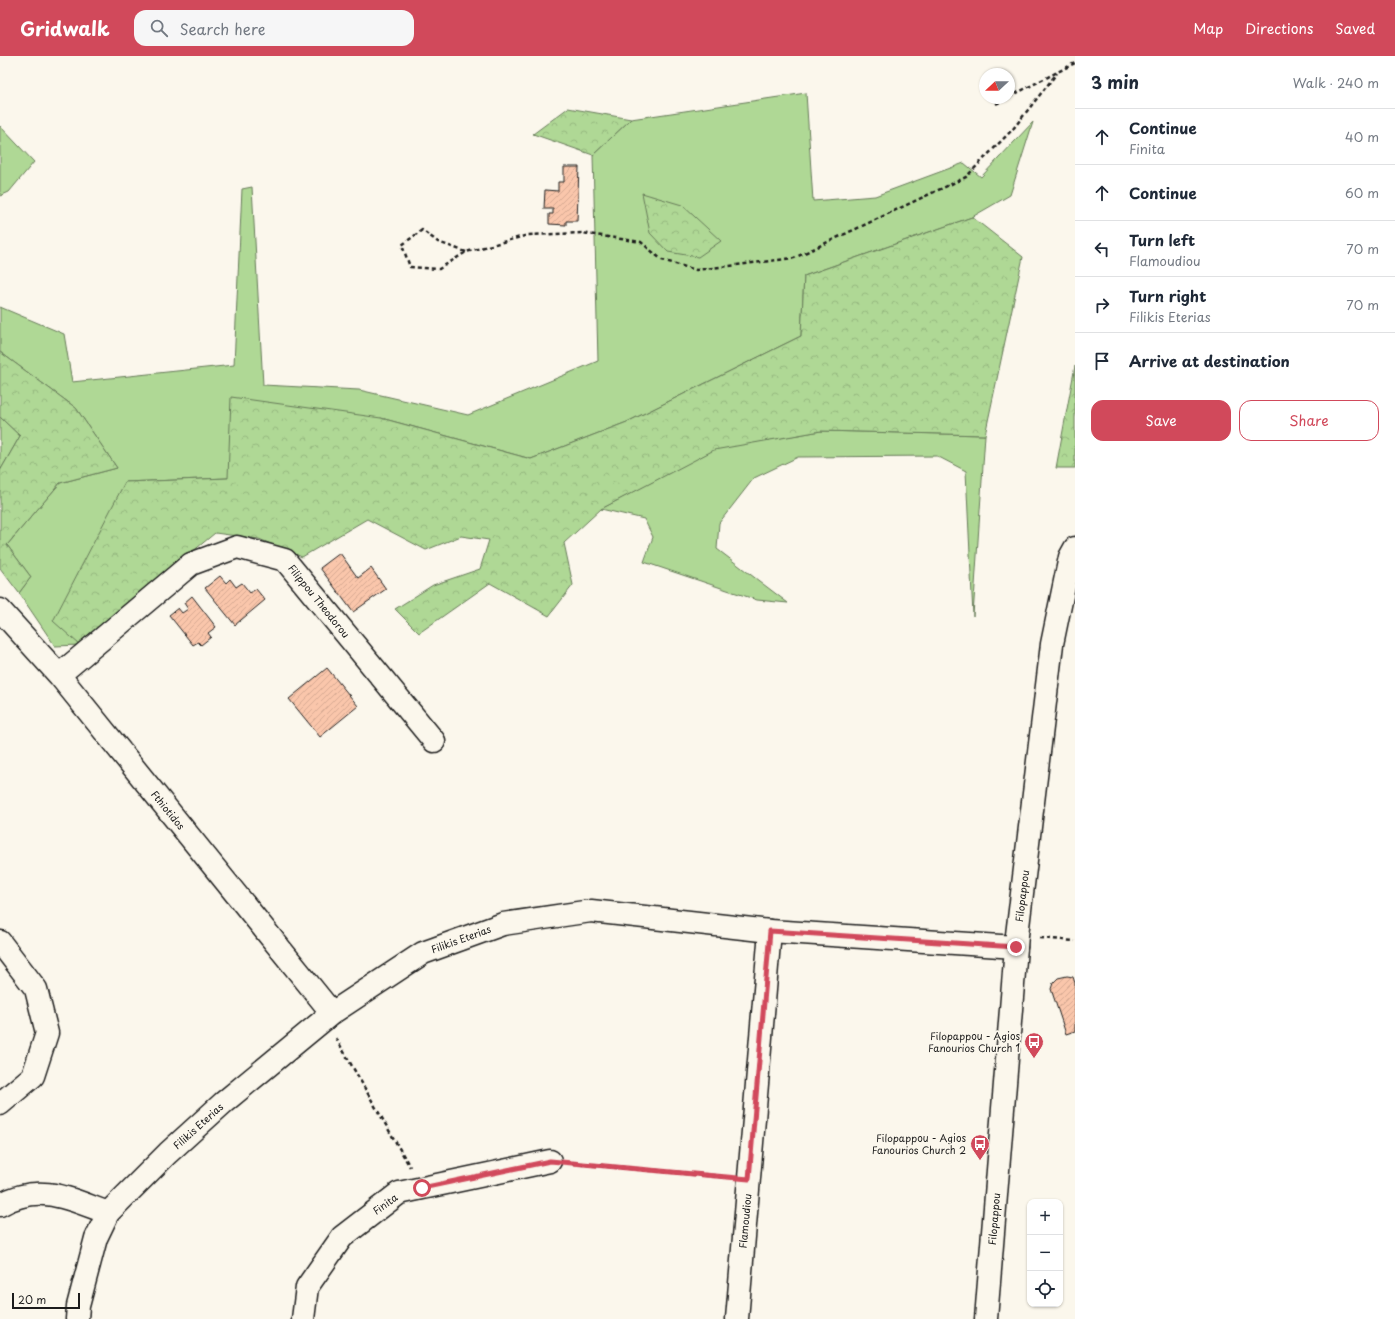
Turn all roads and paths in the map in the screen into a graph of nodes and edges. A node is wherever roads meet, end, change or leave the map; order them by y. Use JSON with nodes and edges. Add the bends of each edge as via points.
{"nodes":[{"id":1,"x":1075,"y":64,"type":"edge"},
{"id":2,"x":1057,"y":73,"type":"junction"},
{"id":3,"x":1015,"y":94,"type":"edge"},
{"id":4,"x":466,"y":252,"type":"junction"},
{"id":5,"x":1075,"y":548,"type":"edge"},
{"id":6,"x":0,"y":610,"type":"edge"},
{"id":7,"x":59,"y":675,"type":"junction"},
{"id":8,"x":434,"y":741,"type":"dead end"},
{"id":9,"x":770,"y":931,"type":"junction"},
{"id":10,"x":1017,"y":941,"type":"junction"},
{"id":11,"x":1075,"y":941,"type":"edge"},
{"id":12,"x":0,"y":942,"type":"edge"},
{"id":13,"x":328,"y":1016,"type":"junction"},
{"id":14,"x":0,"y":1104,"type":"edge"},
{"id":15,"x":550,"y":1161,"type":"joint"},
{"id":16,"x":749,"y":1179,"type":"junction"},
{"id":17,"x":422,"y":1188,"type":"junction"},
{"id":18,"x":0,"y":1205,"type":"edge"},
{"id":19,"x":108,"y":1214,"type":"junction"},
{"id":20,"x":76,"y":1319,"type":"edge"},
{"id":21,"x":304,"y":1319,"type":"edge"},
{"id":22,"x":737,"y":1319,"type":"edge"},
{"id":23,"x":986,"y":1319,"type":"edge"}],
"edges":[{"from":1,"to":2,"type":"path"},
{"from":2,"to":3,"type":"path"},
{"from":2,"to":4,"type":"path","via":[[1014,129],[966,176],[794,258],[696,270],[662,260],[641,242],[582,233],[528,235]]},
{"from":4,"to":4,"type":"path","via":[[439,270],[410,267],[402,245],[422,230],[438,242]]},
{"from":5,"to":10,"type":"street","name":"Filopappou","via":[[1070,557],[1052,644]]},
{"from":6,"to":7,"type":"street","name":"Fthiotidos"},
{"from":7,"to":8,"type":"street","name":"Filippou Theodorou","via":[[191,564],[238,547],[285,560]]},
{"from":7,"to":13,"type":"street","name":"Fthiotidos"},
{"from":9,"to":10,"type":"street","name":"Filikis Eterias"},
{"from":9,"to":13,"type":"street","name":"Filikis Eterias","via":[[591,911],[503,924],[423,953]]},
{"from":9,"to":16,"type":"street","name":"Flamoudiou"},
{"from":10,"to":11,"type":"path"},
{"from":10,"to":23,"type":"street","name":"Filopappou"},
{"from":12,"to":14,"type":"street","via":[[36,989],[47,1033],[33,1076]]},
{"from":13,"to":17,"type":"path"},
{"from":13,"to":19,"type":"street","name":"Filikis Eterias","via":[[223,1103]]},
{"from":15,"to":16,"type":"path"},
{"from":15,"to":17,"type":"street","name":"Finita"},
{"from":16,"to":22,"type":"street","name":"Flamoudiou"},
{"from":17,"to":21,"type":"street","name":"Finita","via":[[399,1194],[342,1237],[307,1287]]},
{"from":18,"to":19,"type":"street","via":[[29,1194],[56,1194]]},
{"from":19,"to":20,"type":"street","name":"Filikis Eterias","via":[[96,1238]]}]}
